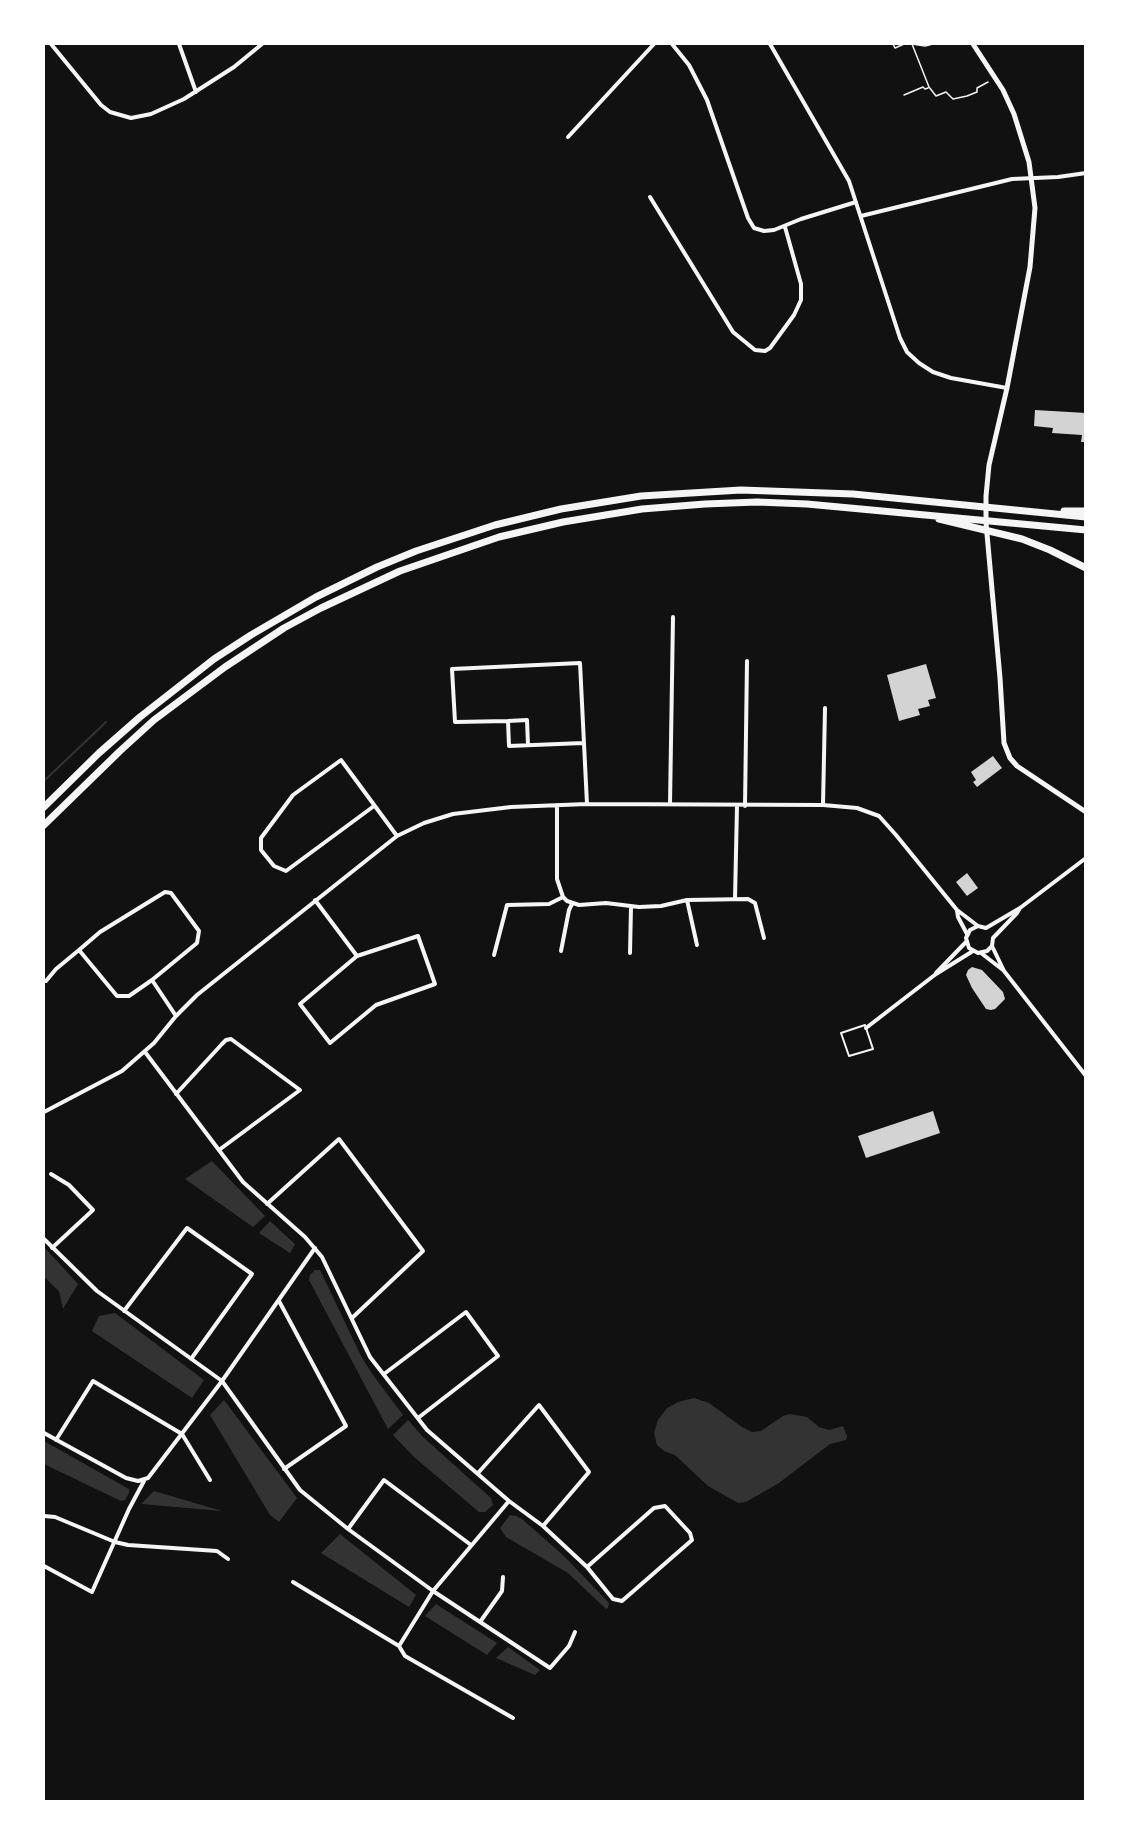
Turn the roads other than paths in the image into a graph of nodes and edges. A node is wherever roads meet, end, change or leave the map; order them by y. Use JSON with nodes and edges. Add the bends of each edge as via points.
{"nodes":[{"id":1,"x":51,"y":44,"type":"edge"},
{"id":2,"x":179,"y":44,"type":"edge"},
{"id":3,"x":262,"y":44,"type":"edge"},
{"id":4,"x":654,"y":44,"type":"edge"},
{"id":5,"x":672,"y":44,"type":"edge"},
{"id":6,"x":770,"y":44,"type":"edge"},
{"id":7,"x":973,"y":44,"type":"edge"},
{"id":8,"x":196,"y":92,"type":"junction"},
{"id":9,"x":568,"y":137,"type":"dead end"},
{"id":10,"x":1086,"y":173,"type":"edge"},
{"id":11,"x":1031,"y":178,"type":"junction"},
{"id":12,"x":650,"y":197,"type":"dead end"},
{"id":13,"x":856,"y":202,"type":"junction"},
{"id":14,"x":861,"y":216,"type":"junction"},
{"id":15,"x":785,"y":226,"type":"junction"},
{"id":16,"x":1007,"y":388,"type":"junction"},
{"id":17,"x":1022,"y":511,"type":"junction"},
{"id":18,"x":1086,"y":511,"type":"edge"},
{"id":19,"x":1086,"y":517,"type":"edge"},
{"id":20,"x":966,"y":522,"type":"junction"},
{"id":21,"x":1086,"y":530,"type":"edge"},
{"id":22,"x":1086,"y":568,"type":"edge"},
{"id":23,"x":673,"y":617,"type":"dead end"},
{"id":24,"x":747,"y":661,"type":"dead end"},
{"id":25,"x":825,"y":708,"type":"dead end"},
{"id":26,"x":508,"y":720,"type":"junction"},
{"id":27,"x":583,"y":743,"type":"junction"},
{"id":28,"x":528,"y":745,"type":"junction"},
{"id":29,"x":587,"y":804,"type":"junction"},
{"id":30,"x":670,"y":804,"type":"junction"},
{"id":31,"x":557,"y":805,"type":"junction"},
{"id":32,"x":823,"y":805,"type":"junction"},
{"id":33,"x":374,"y":806,"type":"junction"},
{"id":34,"x":737,"y":806,"type":"junction"},
{"id":35,"x":745,"y":806,"type":"junction"},
{"id":36,"x":44,"y":807,"type":"edge"},
{"id":37,"x":1086,"y":812,"type":"edge"},
{"id":38,"x":44,"y":825,"type":"edge"},
{"id":39,"x":397,"y":837,"type":"junction"},
{"id":40,"x":1086,"y":858,"type":"edge"},
{"id":41,"x":563,"y":897,"type":"junction"},
{"id":42,"x":735,"y":899,"type":"junction"},
{"id":43,"x":315,"y":900,"type":"junction"},
{"id":44,"x":687,"y":900,"type":"junction"},
{"id":45,"x":572,"y":903,"type":"junction"},
{"id":46,"x":631,"y":907,"type":"junction"},
{"id":47,"x":1020,"y":908,"type":"junction"},
{"id":48,"x":957,"y":910,"type":"junction"},
{"id":49,"x":978,"y":926,"type":"junction"},
{"id":50,"x":986,"y":928,"type":"junction"},
{"id":51,"x":967,"y":934,"type":"junction"},
{"id":52,"x":764,"y":938,"type":"dead end"},
{"id":53,"x":993,"y":938,"type":"junction"},
{"id":54,"x":966,"y":942,"type":"junction"},
{"id":55,"x":697,"y":945,"type":"dead end"},
{"id":56,"x":992,"y":946,"type":"junction"},
{"id":57,"x":80,"y":950,"type":"junction"},
{"id":58,"x":561,"y":951,"type":"dead end"},
{"id":59,"x":973,"y":951,"type":"junction"},
{"id":60,"x":981,"y":953,"type":"junction"},
{"id":61,"x":630,"y":954,"type":"dead end"},
{"id":62,"x":494,"y":955,"type":"dead end"},
{"id":63,"x":357,"y":956,"type":"junction"},
{"id":64,"x":1004,"y":971,"type":"junction"},
{"id":65,"x":936,"y":974,"type":"junction"},
{"id":66,"x":152,"y":980,"type":"junction"},
{"id":67,"x":46,"y":981,"type":"dead end"},
{"id":68,"x":176,"y":1016,"type":"junction"},
{"id":69,"x":866,"y":1028,"type":"junction"},
{"id":70,"x":145,"y":1052,"type":"junction"},
{"id":71,"x":1086,"y":1076,"type":"edge"},
{"id":72,"x":176,"y":1094,"type":"junction"},
{"id":73,"x":44,"y":1112,"type":"edge"},
{"id":74,"x":219,"y":1150,"type":"junction"},
{"id":75,"x":51,"y":1174,"type":"dead end"},
{"id":76,"x":267,"y":1204,"type":"junction"},
{"id":77,"x":44,"y":1239,"type":"edge"},
{"id":78,"x":52,"y":1248,"type":"junction"},
{"id":79,"x":315,"y":1248,"type":"junction"},
{"id":80,"x":279,"y":1300,"type":"junction"},
{"id":81,"x":124,"y":1311,"type":"junction"},
{"id":82,"x":352,"y":1318,"type":"junction"},
{"id":83,"x":190,"y":1359,"type":"junction"},
{"id":84,"x":384,"y":1374,"type":"junction"},
{"id":85,"x":222,"y":1381,"type":"junction"},
{"id":86,"x":418,"y":1418,"type":"junction"},
{"id":87,"x":44,"y":1433,"type":"edge"},
{"id":88,"x":182,"y":1434,"type":"junction"},
{"id":89,"x":56,"y":1440,"type":"junction"},
{"id":90,"x":284,"y":1469,"type":"junction"},
{"id":91,"x":478,"y":1473,"type":"junction"},
{"id":92,"x":144,"y":1480,"type":"junction"},
{"id":93,"x":210,"y":1480,"type":"dead end"},
{"id":94,"x":509,"y":1501,"type":"junction"},
{"id":95,"x":44,"y":1516,"type":"edge"},
{"id":96,"x":543,"y":1526,"type":"junction"},
{"id":97,"x":348,"y":1529,"type":"junction"},
{"id":98,"x":115,"y":1542,"type":"junction"},
{"id":99,"x":471,"y":1545,"type":"junction"},
{"id":100,"x":228,"y":1559,"type":"dead end"},
{"id":101,"x":44,"y":1566,"type":"edge"},
{"id":102,"x":587,"y":1567,"type":"junction"},
{"id":103,"x":503,"y":1577,"type":"dead end"},
{"id":104,"x":293,"y":1582,"type":"dead end"},
{"id":105,"x":434,"y":1591,"type":"junction"},
{"id":106,"x":480,"y":1622,"type":"junction"},
{"id":107,"x":575,"y":1632,"type":"dead end"},
{"id":108,"x":399,"y":1646,"type":"junction"},
{"id":109,"x":513,"y":1718,"type":"dead end"}],
"edges":[{"from":1,"to":8,"type":"street","via":[[100,105],[120,116],[151,114]]},
{"from":2,"to":8,"type":"street"},
{"from":3,"to":8,"type":"street"},
{"from":4,"to":9,"type":"street"},
{"from":5,"to":15,"type":"street","via":[[689,64],[707,100],[750,223],[764,231]]},
{"from":6,"to":13,"type":"street","via":[[849,181]]},
{"from":7,"to":11,"type":"street","via":[[1014,114]]},
{"from":10,"to":11,"type":"street"},
{"from":11,"to":14,"type":"street","via":[[1012,179]]},
{"from":11,"to":16,"type":"street","via":[[1035,208],[1032,254]]},
{"from":12,"to":15,"type":"street","via":[[733,332],[755,350],[770,348],[801,300],[801,284]]},
{"from":13,"to":14,"type":"street"},
{"from":13,"to":15,"type":"street"},
{"from":14,"to":16,"type":"street","via":[[907,352],[933,372]]},
{"from":16,"to":37,"type":"street","via":[[986,496],[1004,743],[1017,766]]},
{"from":17,"to":18,"type":"highway"},
{"from":17,"to":19,"type":"highway"},
{"from":17,"to":36,"type":"highway","via":[[854,494],[704,491],[592,503],[461,536],[353,578],[242,640],[140,717]]},
{"from":20,"to":21,"type":"highway"},
{"from":20,"to":22,"type":"highway","via":[[1050,550]]},
{"from":20,"to":38,"type":"highway","via":[[913,513],[757,502],[673,506],[594,516],[499,537],[382,579],[285,628],[225,666],[154,720]]},
{"from":23,"to":30,"type":"street"},
{"from":24,"to":35,"type":"street"},
{"from":25,"to":32,"type":"street"},
{"from":26,"to":27,"type":"street","via":[[455,722],[452,669],[580,663]]},
{"from":26,"to":28,"type":"street","via":[[527,720]]},
{"from":26,"to":28,"type":"street","via":[[509,746]]},
{"from":27,"to":28,"type":"street"},
{"from":27,"to":29,"type":"street"},
{"from":29,"to":30,"type":"street"},
{"from":29,"to":31,"type":"street"},
{"from":30,"to":34,"type":"street"},
{"from":31,"to":39,"type":"street","via":[[453,814]]},
{"from":31,"to":41,"type":"street","via":[[556,868]]},
{"from":32,"to":35,"type":"street"},
{"from":32,"to":48,"type":"street","via":[[857,808],[879,816]]},
{"from":33,"to":33,"type":"street","via":[[341,760],[293,795],[261,838],[261,850],[274,866],[286,871]]},
{"from":33,"to":39,"type":"street"},
{"from":34,"to":35,"type":"street"},
{"from":34,"to":42,"type":"street"},
{"from":39,"to":43,"type":"street"},
{"from":40,"to":47,"type":"street"},
{"from":41,"to":45,"type":"street"},
{"from":41,"to":62,"type":"street","via":[[549,904],[507,905]]},
{"from":42,"to":44,"type":"street"},
{"from":42,"to":52,"type":"street","via":[[755,903]]},
{"from":43,"to":63,"type":"street"},
{"from":43,"to":68,"type":"street"},
{"from":44,"to":46,"type":"street"},
{"from":44,"to":55,"type":"street"},
{"from":45,"to":46,"type":"street"},
{"from":45,"to":58,"type":"street"},
{"from":46,"to":61,"type":"street"},
{"from":47,"to":50,"type":"street"},
{"from":47,"to":53,"type":"street"},
{"from":48,"to":49,"type":"street"},
{"from":48,"to":51,"type":"street"},
{"from":49,"to":50,"type":"street"},
{"from":49,"to":51,"type":"street"},
{"from":50,"to":53,"type":"street"},
{"from":51,"to":54,"type":"street"},
{"from":53,"to":56,"type":"street"},
{"from":54,"to":59,"type":"street"},
{"from":54,"to":65,"type":"street"},
{"from":56,"to":60,"type":"street"},
{"from":56,"to":64,"type":"street"},
{"from":57,"to":66,"type":"street","via":[[117,996],[129,996]]},
{"from":57,"to":66,"type":"street","via":[[100,932],[165,892],[171,893],[200,931],[197,943]]},
{"from":57,"to":67,"type":"street"},
{"from":59,"to":60,"type":"street"},
{"from":59,"to":65,"type":"street"},
{"from":60,"to":64,"type":"street"},
{"from":63,"to":63,"type":"street","via":[[300,1004],[330,1042],[376,1005],[435,984],[418,936]]},
{"from":64,"to":71,"type":"street"},
{"from":65,"to":69,"type":"street"},
{"from":66,"to":68,"type":"street"},
{"from":68,"to":70,"type":"street"},
{"from":69,"to":69,"type":"lane","via":[[873,1048],[849,1056],[842,1033],[865,1025]]},
{"from":70,"to":72,"type":"street"},
{"from":70,"to":73,"type":"street","via":[[122,1071]]},
{"from":72,"to":74,"type":"street"},
{"from":72,"to":74,"type":"street","via":[[231,1039],[300,1090]]},
{"from":74,"to":76,"type":"street","via":[[243,1182]]},
{"from":75,"to":78,"type":"street","via":[[69,1185],[93,1210]]},
{"from":76,"to":79,"type":"street"},
{"from":76,"to":82,"type":"street","via":[[339,1139],[423,1251]]},
{"from":77,"to":78,"type":"street"},
{"from":78,"to":81,"type":"street"},
{"from":79,"to":80,"type":"street"},
{"from":79,"to":82,"type":"street"},
{"from":80,"to":85,"type":"street"},
{"from":80,"to":90,"type":"street","via":[[346,1426]]},
{"from":81,"to":83,"type":"street"},
{"from":81,"to":83,"type":"street","via":[[187,1228],[252,1274]]},
{"from":82,"to":84,"type":"street","via":[[370,1357]]},
{"from":83,"to":85,"type":"street"},
{"from":84,"to":86,"type":"street"},
{"from":84,"to":86,"type":"street","via":[[465,1312],[498,1356]]},
{"from":85,"to":88,"type":"street"},
{"from":85,"to":90,"type":"street"},
{"from":86,"to":91,"type":"street"},
{"from":87,"to":89,"type":"street"},
{"from":88,"to":89,"type":"street","via":[[93,1381]]},
{"from":88,"to":92,"type":"street"},
{"from":88,"to":93,"type":"street"},
{"from":89,"to":92,"type":"street","via":[[126,1478]]},
{"from":90,"to":97,"type":"street","via":[[300,1490]]},
{"from":91,"to":94,"type":"street"},
{"from":91,"to":96,"type":"street","via":[[539,1405],[589,1472]]},
{"from":92,"to":98,"type":"street"},
{"from":94,"to":96,"type":"street"},
{"from":94,"to":99,"type":"street"},
{"from":95,"to":98,"type":"street"},
{"from":96,"to":102,"type":"street"},
{"from":97,"to":99,"type":"street","via":[[384,1480]]},
{"from":97,"to":105,"type":"street"},
{"from":98,"to":100,"type":"street","via":[[217,1551]]},
{"from":98,"to":101,"type":"street","via":[[92,1592]]},
{"from":99,"to":105,"type":"street"},
{"from":102,"to":102,"type":"street","via":[[613,1599],[622,1601],[692,1540],[690,1533],[665,1506],[654,1508]]},
{"from":103,"to":106,"type":"street","via":[[502,1590]]},
{"from":104,"to":108,"type":"street"},
{"from":105,"to":106,"type":"street"},
{"from":105,"to":108,"type":"street"},
{"from":106,"to":107,"type":"street","via":[[550,1668],[569,1646]]},
{"from":108,"to":109,"type":"street","via":[[405,1656]]}]}
